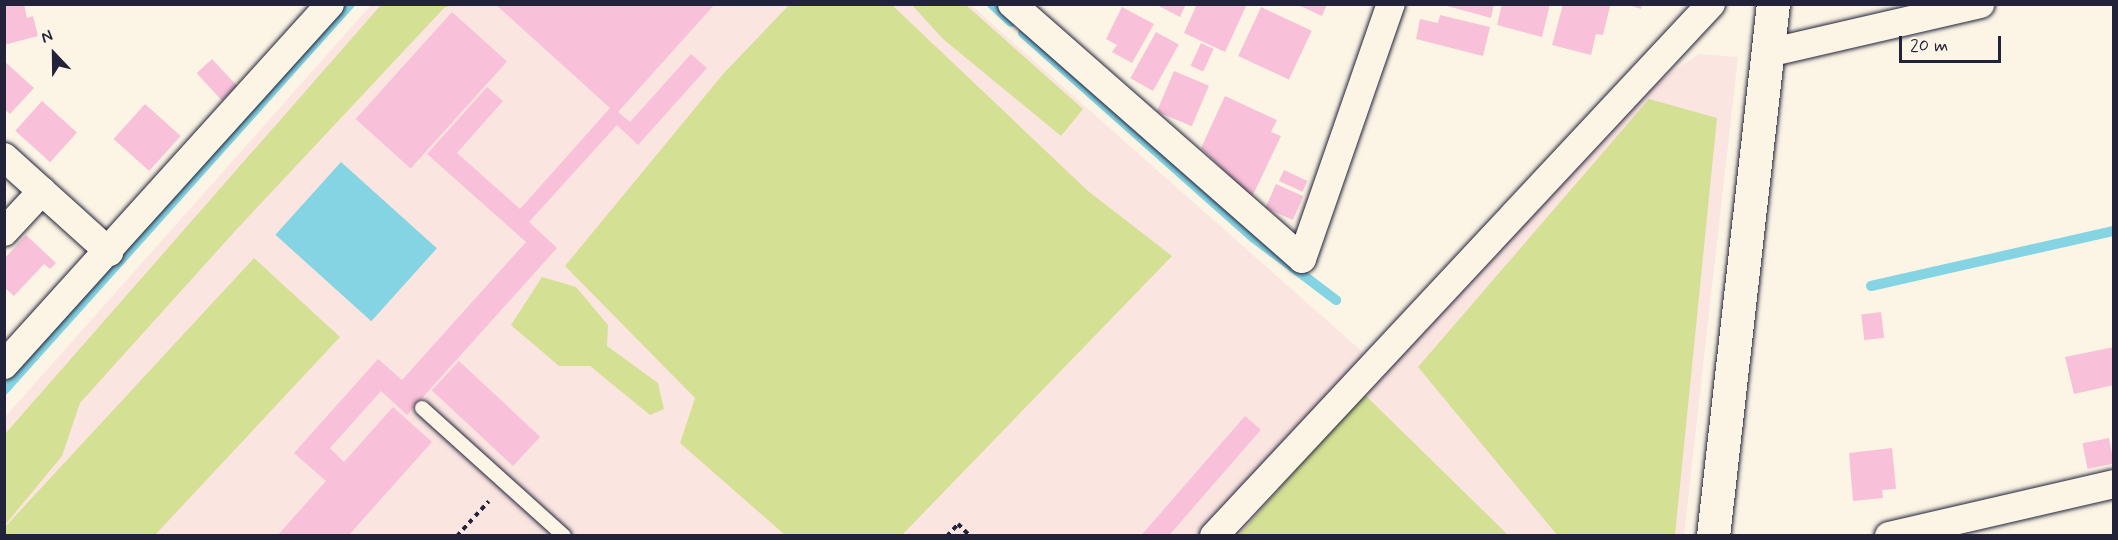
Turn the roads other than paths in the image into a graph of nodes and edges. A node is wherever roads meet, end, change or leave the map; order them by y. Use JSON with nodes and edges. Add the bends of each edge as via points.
{"nodes":[{"id":1,"x":330,"y":4,"type":"edge"},
{"id":2,"x":1012,"y":4,"type":"edge"},
{"id":3,"x":1390,"y":4,"type":"edge"},
{"id":4,"x":1711,"y":4,"type":"edge"},
{"id":5,"x":1773,"y":4,"type":"edge"},
{"id":6,"x":1980,"y":4,"type":"edge"},
{"id":7,"x":1768,"y":53,"type":"junction"},
{"id":8,"x":4,"y":157,"type":"edge"},
{"id":9,"x":42,"y":191,"type":"junction"},
{"id":10,"x":4,"y":232,"type":"edge"},
{"id":11,"x":110,"y":252,"type":"junction"},
{"id":12,"x":4,"y":365,"type":"edge"},
{"id":13,"x":422,"y":408,"type":"dead end"},
{"id":14,"x":2114,"y":484,"type":"edge"},
{"id":15,"x":564,"y":536,"type":"edge"},
{"id":16,"x":1214,"y":536,"type":"edge"},
{"id":17,"x":1713,"y":536,"type":"edge"},
{"id":18,"x":1889,"y":536,"type":"edge"}],
"edges":[{"from":1,"to":11,"type":"street"},
{"from":2,"to":3,"type":"street","via":[[1302,259]]},
{"from":4,"to":16,"type":"street"},
{"from":5,"to":7,"type":"street"},
{"from":6,"to":7,"type":"street"},
{"from":7,"to":17,"type":"street"},
{"from":8,"to":9,"type":"street"},
{"from":9,"to":10,"type":"street"},
{"from":9,"to":11,"type":"street"},
{"from":11,"to":12,"type":"street"},
{"from":13,"to":15,"type":"lane"},
{"from":14,"to":18,"type":"street"}]}
